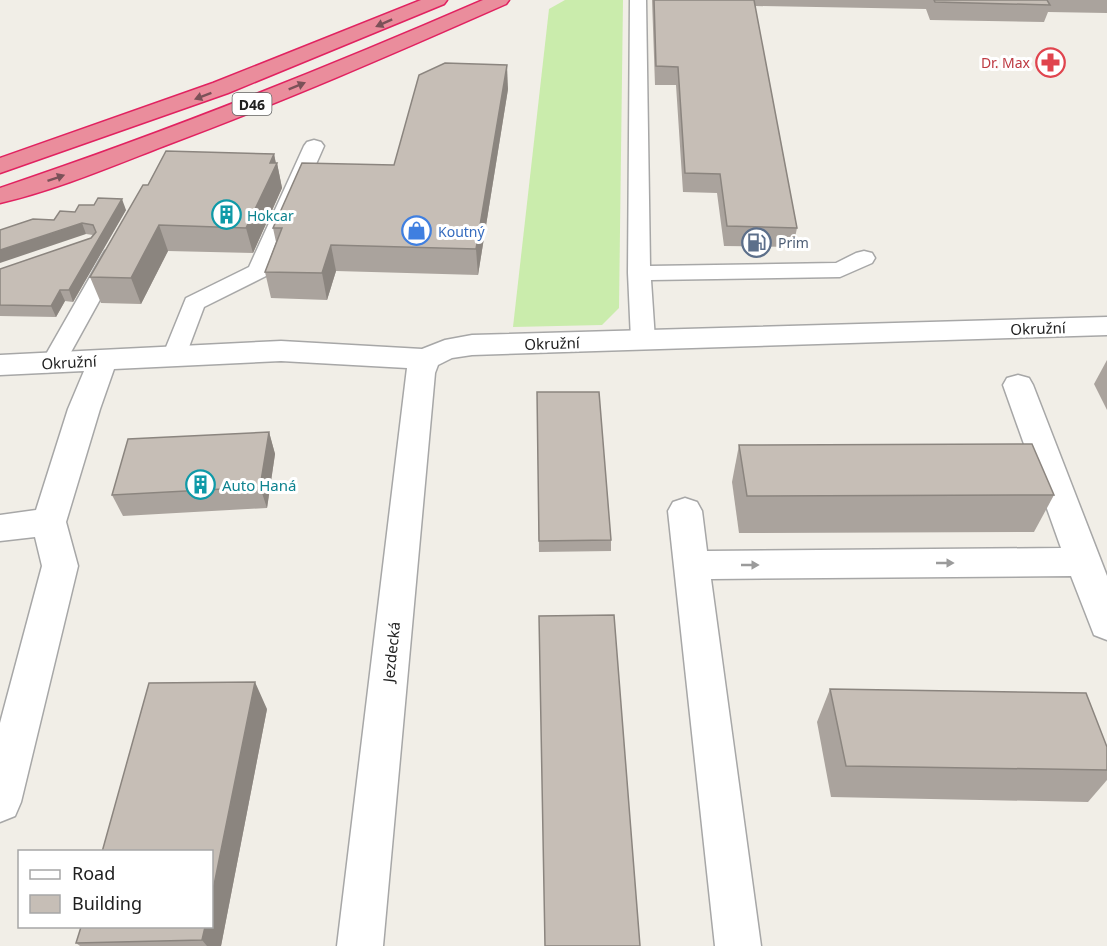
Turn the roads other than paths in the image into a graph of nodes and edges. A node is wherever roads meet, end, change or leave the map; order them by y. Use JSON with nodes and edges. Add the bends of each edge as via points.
{"nodes":[{"id":1,"x":437,"y":0,"type":"edge"},
{"id":2,"x":499,"y":0,"type":"edge"},
{"id":3,"x":638,"y":0,"type":"edge"},
{"id":4,"x":314,"y":146,"type":"dead end"},
{"id":5,"x":0,"y":166,"type":"edge"},
{"id":6,"x":0,"y":196,"type":"edge"},
{"id":7,"x":123,"y":238,"type":"edge"},
{"id":8,"x":864,"y":258,"type":"dead end"},
{"id":9,"x":639,"y":273,"type":"junction"},
{"id":10,"x":1107,"y":326,"type":"edge"},
{"id":11,"x":644,"y":340,"type":"junction"},
{"id":12,"x":174,"y":357,"type":"junction"},
{"id":13,"x":426,"y":359,"type":"junction"},
{"id":14,"x":103,"y":360,"type":"junction"},
{"id":15,"x":53,"y":363,"type":"junction"},
{"id":16,"x":0,"y":365,"type":"edge"},
{"id":17,"x":1018,"y":385,"type":"dead end"},
{"id":18,"x":685,"y":511,"type":"dead end"},
{"id":19,"x":49,"y":522,"type":"junction"},
{"id":20,"x":0,"y":528,"type":"edge"},
{"id":21,"x":1084,"y":562,"type":"junction"},
{"id":22,"x":692,"y":565,"type":"junction"},
{"id":23,"x":1107,"y":624,"type":"edge"},
{"id":24,"x":0,"y":802,"type":"edge"},
{"id":25,"x":360,"y":946,"type":"edge"},
{"id":26,"x":738,"y":946,"type":"edge"}],
"edges":[{"from":1,"to":5,"type":"highway","number":"D46","one_way":true,"via":[[271,70]]},
{"from":6,"to":2,"type":"highway","number":"D46","one_way":true,"via":[[239,109]]},
{"from":3,"to":9,"type":"lane"},
{"from":4,"to":12,"type":"lane","via":[[258,271],[194,303]]},
{"from":7,"to":15,"type":"lane"},
{"from":8,"to":9,"type":"lane","via":[[840,270]]},
{"from":9,"to":11,"type":"lane"},
{"from":10,"to":11,"type":"street","name":"Okružní"},
{"from":11,"to":13,"type":"street","name":"Okružní","via":[[472,345],[445,350]]},
{"from":12,"to":13,"type":"street","name":"Okružní","via":[[281,351]]},
{"from":12,"to":14,"type":"street","name":"Okružní"},
{"from":13,"to":25,"type":"street","name":"Jezdecká","via":[[420,373]]},
{"from":14,"to":15,"type":"street","name":"Okružní"},
{"from":14,"to":19,"type":"street"},
{"from":15,"to":16,"type":"street","name":"Okružní"},
{"from":17,"to":21,"type":"street"},
{"from":18,"to":22,"type":"street"},
{"from":19,"to":20,"type":"street"},
{"from":19,"to":24,"type":"street","via":[[60,566]]},
{"from":22,"to":21,"type":"street","one_way":true},
{"from":21,"to":23,"type":"street"},
{"from":22,"to":26,"type":"street"}]}
